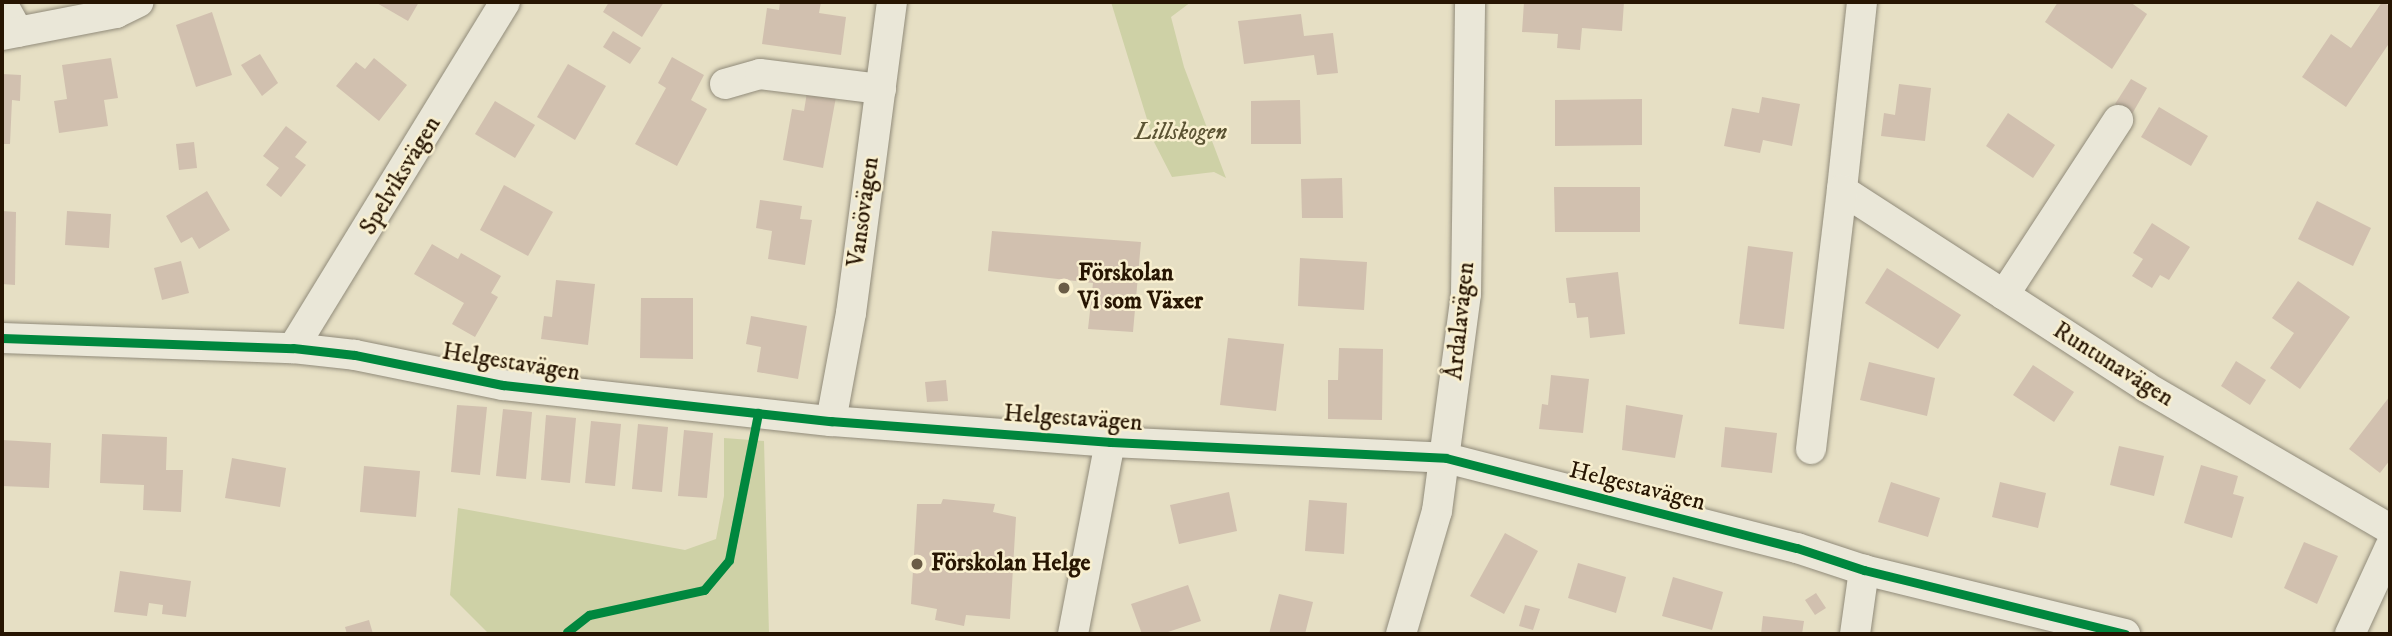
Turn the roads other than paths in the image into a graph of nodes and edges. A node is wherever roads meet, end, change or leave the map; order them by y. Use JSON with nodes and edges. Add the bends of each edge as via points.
{"nodes":[{"id":1,"x":139,"y":2,"type":"edge"},
{"id":2,"x":505,"y":2,"type":"edge"},
{"id":3,"x":892,"y":2,"type":"edge"},
{"id":4,"x":1470,"y":2,"type":"edge"},
{"id":5,"x":1862,"y":2,"type":"edge"},
{"id":6,"x":2,"y":3,"type":"edge"},
{"id":7,"x":10,"y":33,"type":"edge"},
{"id":8,"x":724,"y":84,"type":"dead end"},
{"id":9,"x":881,"y":89,"type":"junction"},
{"id":10,"x":2118,"y":120,"type":"dead end"},
{"id":11,"x":1842,"y":190,"type":"junction"},
{"id":12,"x":2004,"y":295,"type":"junction"},
{"id":13,"x":2,"y":338,"type":"edge"},
{"id":14,"x":293,"y":348,"type":"junction"},
{"id":15,"x":831,"y":421,"type":"junction"},
{"id":16,"x":1110,"y":442,"type":"junction"},
{"id":17,"x":1811,"y":449,"type":"dead end"},
{"id":18,"x":1446,"y":458,"type":"junction"},
{"id":19,"x":2390,"y":529,"type":"edge"},
{"id":20,"x":2390,"y":547,"type":"edge"},
{"id":21,"x":1864,"y":570,"type":"junction"},
{"id":22,"x":1073,"y":634,"type":"edge"},
{"id":23,"x":1401,"y":634,"type":"edge"},
{"id":24,"x":1855,"y":634,"type":"edge"},
{"id":25,"x":2125,"y":634,"type":"edge"},
{"id":26,"x":2350,"y":634,"type":"edge"}],
"edges":[{"from":1,"to":7,"type":"street","via":[[117,13]]},
{"from":2,"to":14,"type":"street","name":"Spelviksvägen"},
{"from":3,"to":9,"type":"street","name":"Vansövägen"},
{"from":4,"to":18,"type":"street","name":"Årdalavägen","via":[[1466,294]]},
{"from":5,"to":11,"type":"street"},
{"from":6,"to":7,"type":"street"},
{"from":8,"to":9,"type":"street","via":[[760,74]]},
{"from":9,"to":15,"type":"street","name":"Vansövägen"},
{"from":10,"to":12,"type":"street"},
{"from":11,"to":12,"type":"street","name":"Runtunavägen"},
{"from":11,"to":17,"type":"street"},
{"from":12,"to":19,"type":"street","name":"Runtunavägen","via":[[2146,387]]},
{"from":13,"to":14,"type":"street","name":"Helgestavägen"},
{"from":14,"to":15,"type":"street","name":"Helgestavägen","via":[[355,355],[503,385]]},
{"from":15,"to":16,"type":"street","name":"Helgestavägen"},
{"from":16,"to":18,"type":"street","name":"Helgestavägen"},
{"from":16,"to":22,"type":"street"},
{"from":18,"to":21,"type":"street","name":"Helgestavägen","via":[[1797,548]]},
{"from":18,"to":23,"type":"street","name":"Årdalavägen","via":[[1437,511]]},
{"from":20,"to":26,"type":"street"},
{"from":21,"to":24,"type":"street"},
{"from":21,"to":25,"type":"street","name":"Helgestavägen"}]}
